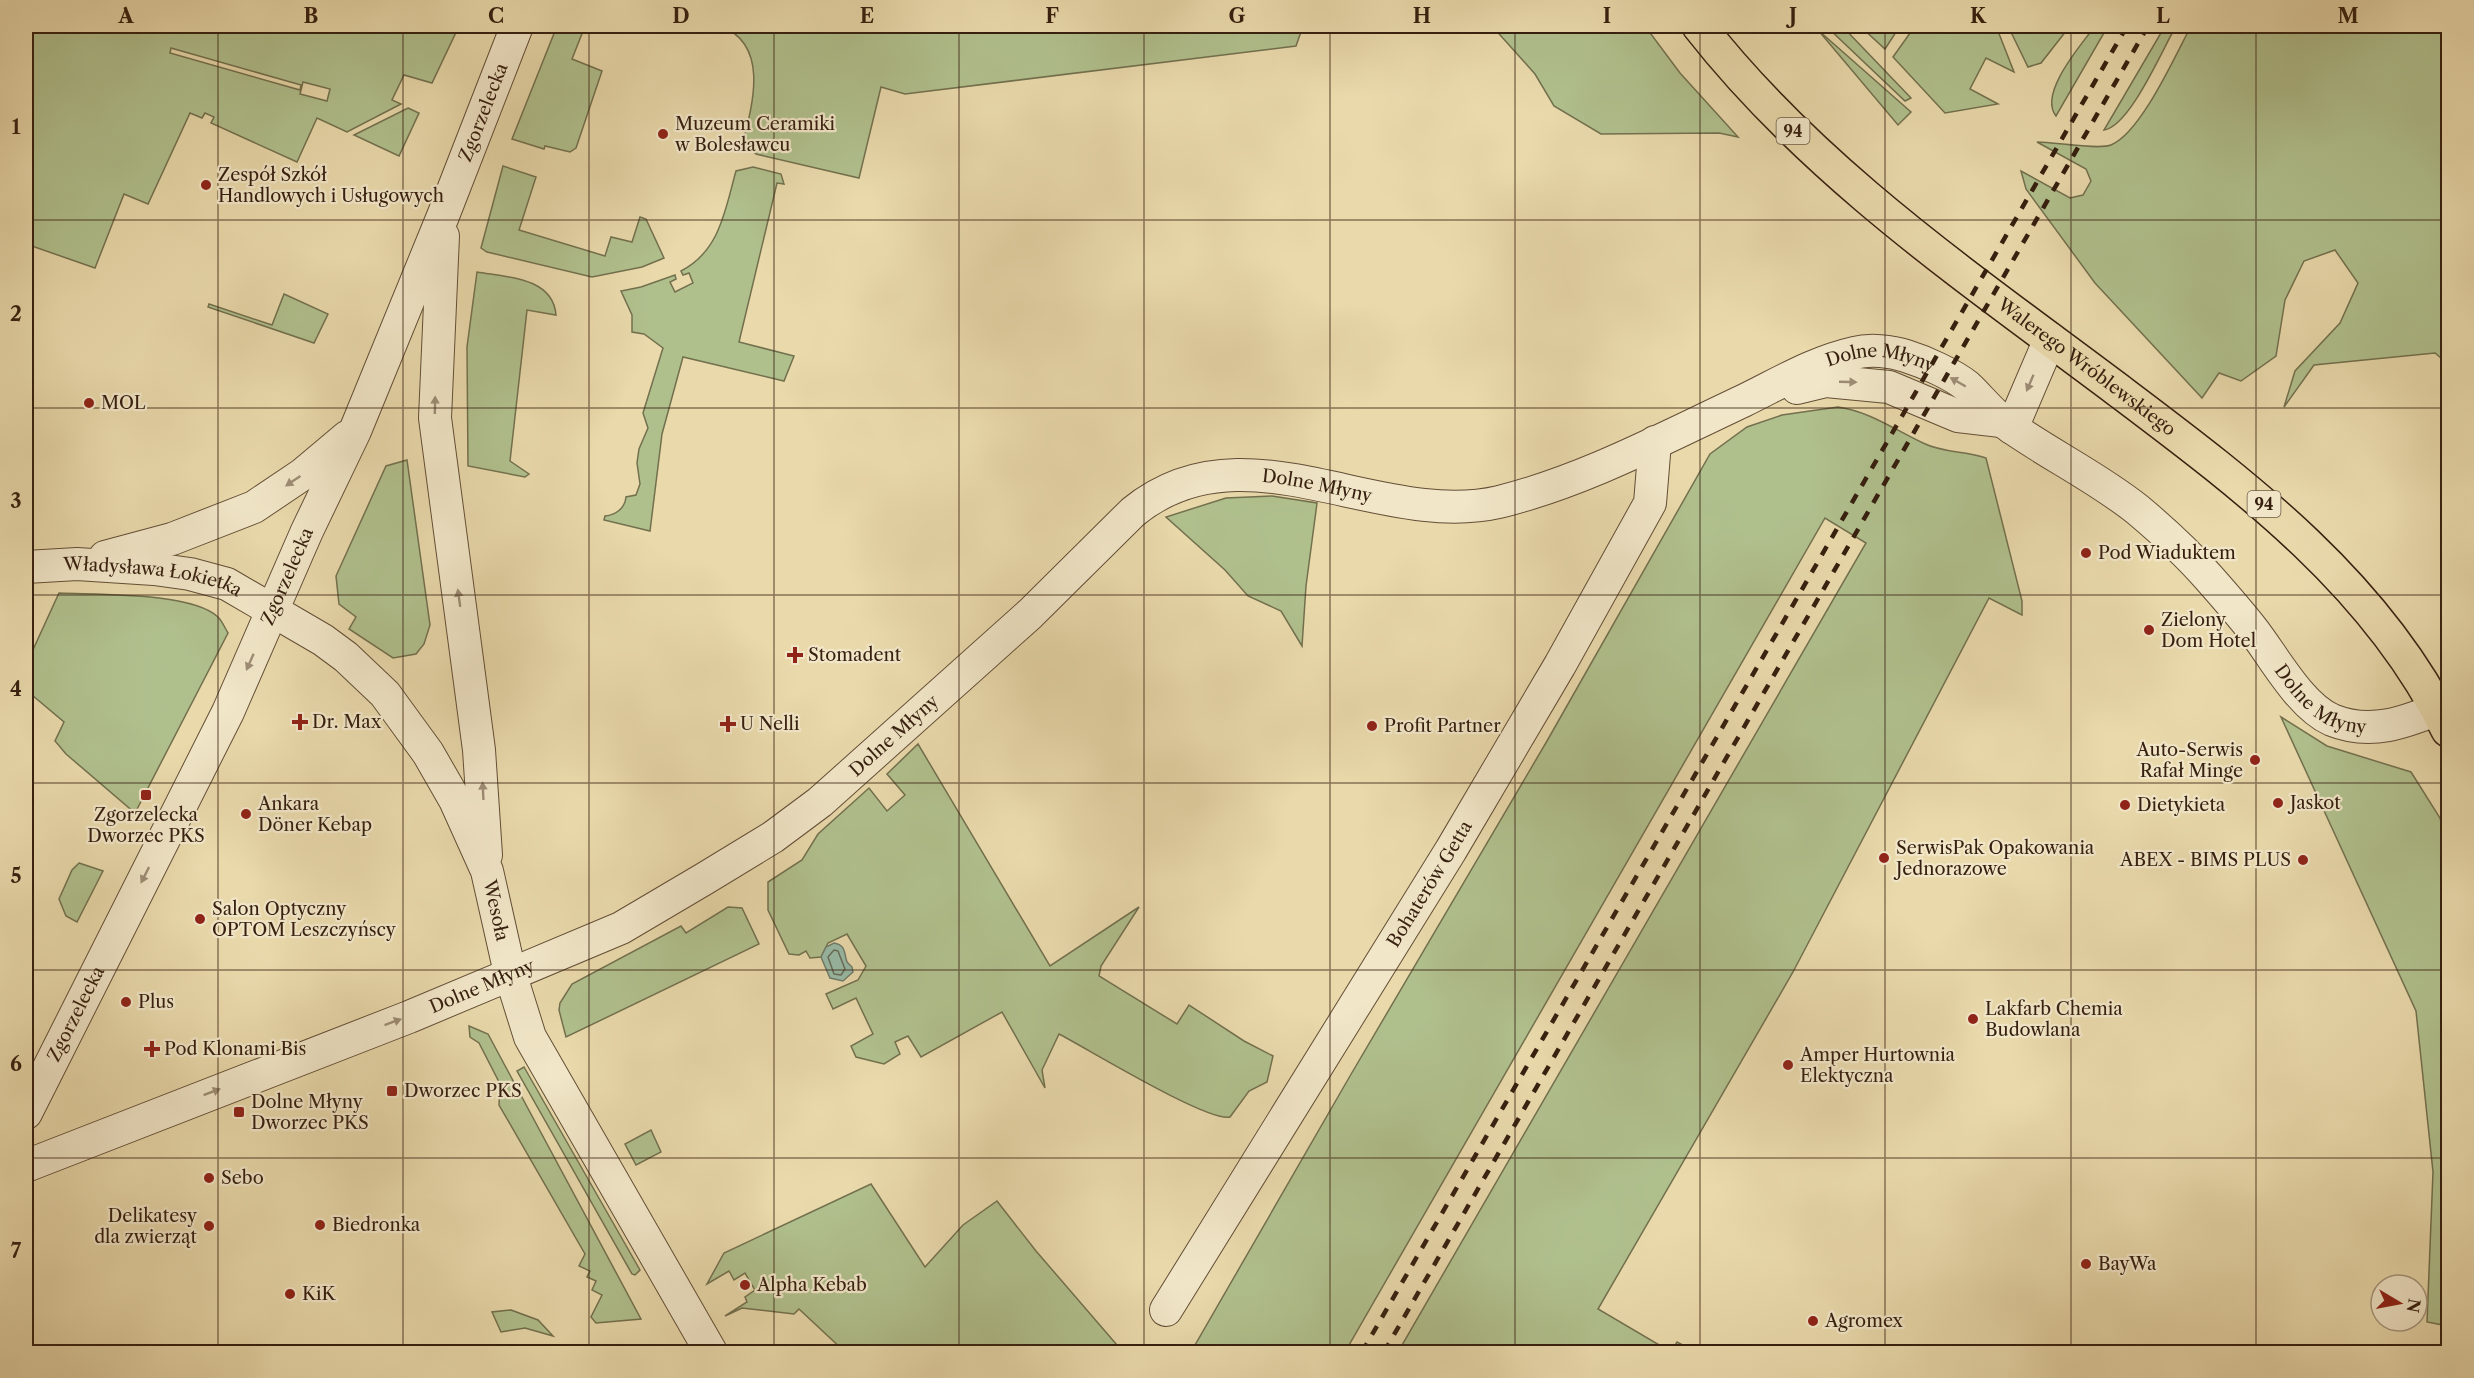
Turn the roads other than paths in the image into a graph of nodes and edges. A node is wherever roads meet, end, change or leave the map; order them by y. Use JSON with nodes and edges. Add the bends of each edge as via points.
{"nodes":[{"id":1,"x":517,"y":26,"type":"edge"},
{"id":2,"x":1699,"y":26,"type":"edge"},
{"id":3,"x":443,"y":216,"type":"junction"},
{"id":4,"x":2050,"y":339,"type":"junction"},
{"id":5,"x":2007,"y":424,"type":"junction"},
{"id":6,"x":355,"y":431,"type":"junction"},
{"id":7,"x":1655,"y":442,"type":"junction"},
{"id":8,"x":77,"y":564,"type":"junction"},
{"id":9,"x":26,"y":567,"type":"edge"},
{"id":10,"x":273,"y":609,"type":"junction"},
{"id":11,"x":2445,"y":715,"type":"edge"},
{"id":12,"x":487,"y":871,"type":"junction"},
{"id":13,"x":510,"y":973,"type":"junction"},
{"id":14,"x":26,"y":1113,"type":"edge"},
{"id":15,"x":26,"y":1166,"type":"edge"},
{"id":16,"x":1166,"y":1310,"type":"dead end"},
{"id":17,"x":711,"y":1353,"type":"edge"}],
"edges":[{"from":1,"to":3,"type":"street","name":"Zgorzelecka"},
{"from":2,"to":4,"type":"main road","name":"Walerego Wróblewskiego","number":"94","via":[[1737,75],[1852,185]]},
{"from":3,"to":6,"type":"street","name":"Zgorzelecka"},
{"from":12,"to":3,"type":"street","one_way":true,"via":[[479,750],[435,418]]},
{"from":4,"to":5,"type":"street","one_way":true},
{"from":4,"to":11,"type":"main road","name":"Walerego Wróblewskiego","number":"94","via":[[2230,475],[2302,537],[2350,586]]},
{"from":5,"to":7,"type":"street","name":"Dolne Młyny","via":[[1958,416],[1889,387],[1826,381],[1750,398]]},
{"from":5,"to":11,"type":"street","name":"Dolne Młyny","via":[[2136,508],[2178,546],[2252,629],[2290,682],[2329,719],[2372,728]]},
{"from":6,"to":8,"type":"street","one_way":true,"via":[[303,474],[254,507],[172,539]]},
{"from":6,"to":10,"type":"street","name":"Zgorzelecka"},
{"from":7,"to":13,"type":"street","name":"Dolne Młyny","via":[[1530,493],[1463,507],[1279,477],[1216,475],[1188,480],[1133,512],[979,660],[820,802],[773,837],[621,928]]},
{"from":7,"to":16,"type":"street","name":"Bohaterów Getta","via":[[1650,503],[1560,665],[1451,850]]},
{"from":8,"to":9,"type":"street","name":"Władysława Łokietka"},
{"from":8,"to":10,"type":"street","name":"Władysława Łokietka","via":[[190,574],[227,584]]},
{"from":10,"to":12,"type":"street","name":"Wesoła","via":[[346,657],[385,694],[428,753],[455,800]]},
{"from":10,"to":14,"type":"street","name":"Zgorzelecka","one_way":true,"via":[[228,712]]},
{"from":12,"to":13,"type":"street","name":"Wesoła"},
{"from":15,"to":13,"type":"street","name":"Dolne Młyny","one_way":true,"via":[[409,1017]]},
{"from":13,"to":17,"type":"street","name":"Wesoła","via":[[535,1045]]}]}
